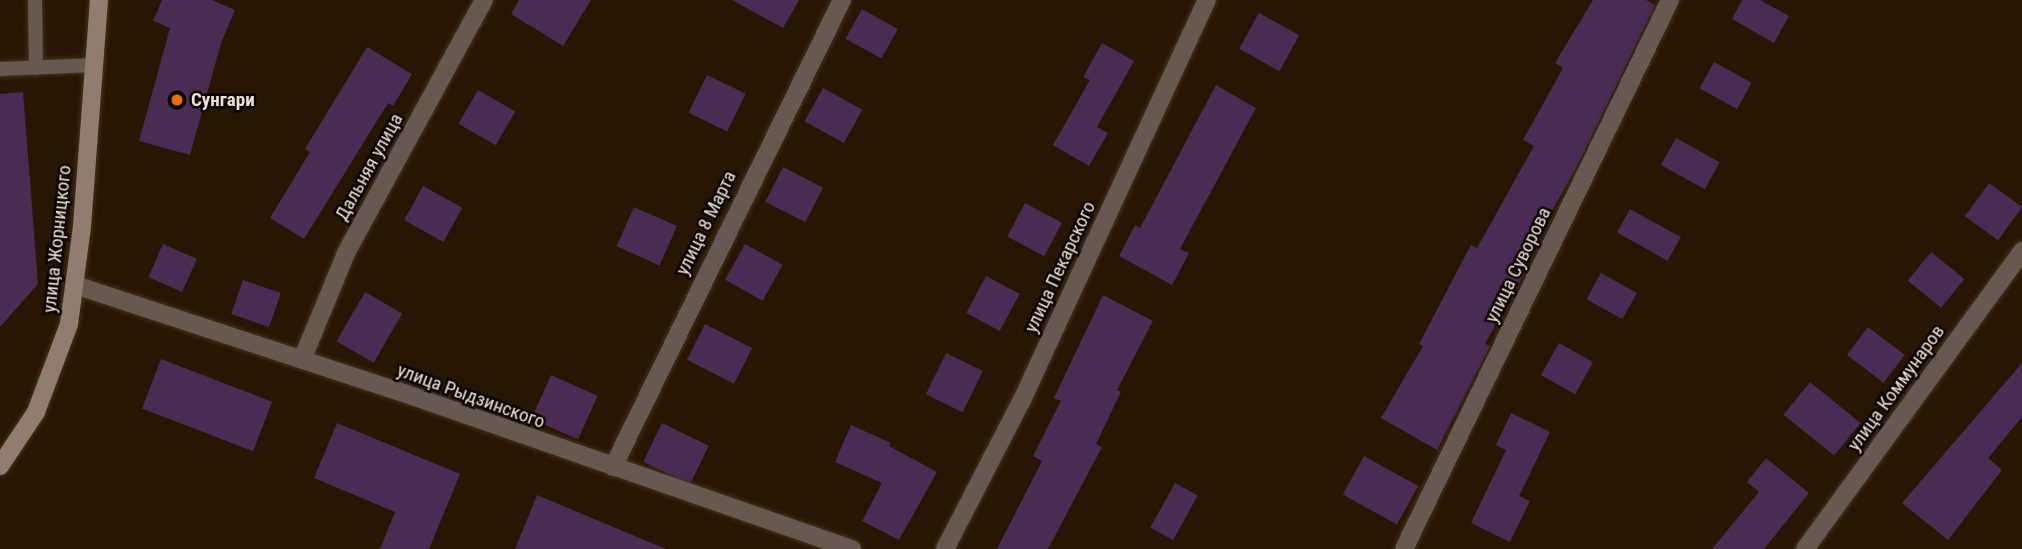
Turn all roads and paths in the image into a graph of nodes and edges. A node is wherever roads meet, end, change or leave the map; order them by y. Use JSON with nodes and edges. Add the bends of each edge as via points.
{"nodes":[{"id":1,"x":35,"y":0,"type":"edge"},
{"id":2,"x":99,"y":0,"type":"edge"},
{"id":3,"x":484,"y":0,"type":"edge"},
{"id":4,"x":842,"y":0,"type":"edge"},
{"id":5,"x":1207,"y":0,"type":"edge"},
{"id":6,"x":1670,"y":0,"type":"edge"},
{"id":7,"x":94,"y":65,"type":"junction"},
{"id":8,"x":36,"y":68,"type":"junction"},
{"id":9,"x":0,"y":69,"type":"edge"},
{"id":10,"x":2022,"y":251,"type":"edge"},
{"id":11,"x":75,"y":285,"type":"junction"},
{"id":12,"x":302,"y":360,"type":"junction"},
{"id":13,"x":0,"y":467,"type":"edge"},
{"id":14,"x":613,"y":467,"type":"junction"},
{"id":15,"x":852,"y":549,"type":"edge"},
{"id":16,"x":945,"y":549,"type":"edge"},
{"id":17,"x":1404,"y":549,"type":"edge"},
{"id":18,"x":1805,"y":549,"type":"edge"}],
"edges":[{"from":1,"to":8,"type":"lane"},
{"from":2,"to":7,"type":"main road","name":"улица Жорницкого"},
{"from":3,"to":12,"type":"street","name":"Дальняя улица","via":[[346,253]]},
{"from":4,"to":14,"type":"street","name":"улица 8 Марта"},
{"from":5,"to":16,"type":"street","name":"улица Пекарского","via":[[1022,400]]},
{"from":6,"to":17,"type":"street","name":"улица Суворова"},
{"from":7,"to":8,"type":"lane"},
{"from":7,"to":11,"type":"main road","name":"улица Жорницкого"},
{"from":8,"to":9,"type":"lane"},
{"from":10,"to":18,"type":"street","name":"улица Коммунаров"},
{"from":11,"to":12,"type":"street","name":"улица Рыдзинского"},
{"from":11,"to":13,"type":"main road","name":"улица Жорницкого","via":[[56,364],[36,412]]},
{"from":12,"to":14,"type":"street","name":"улица Рыдзинского"},
{"from":14,"to":15,"type":"street","name":"улица Рыдзинского"}]}
